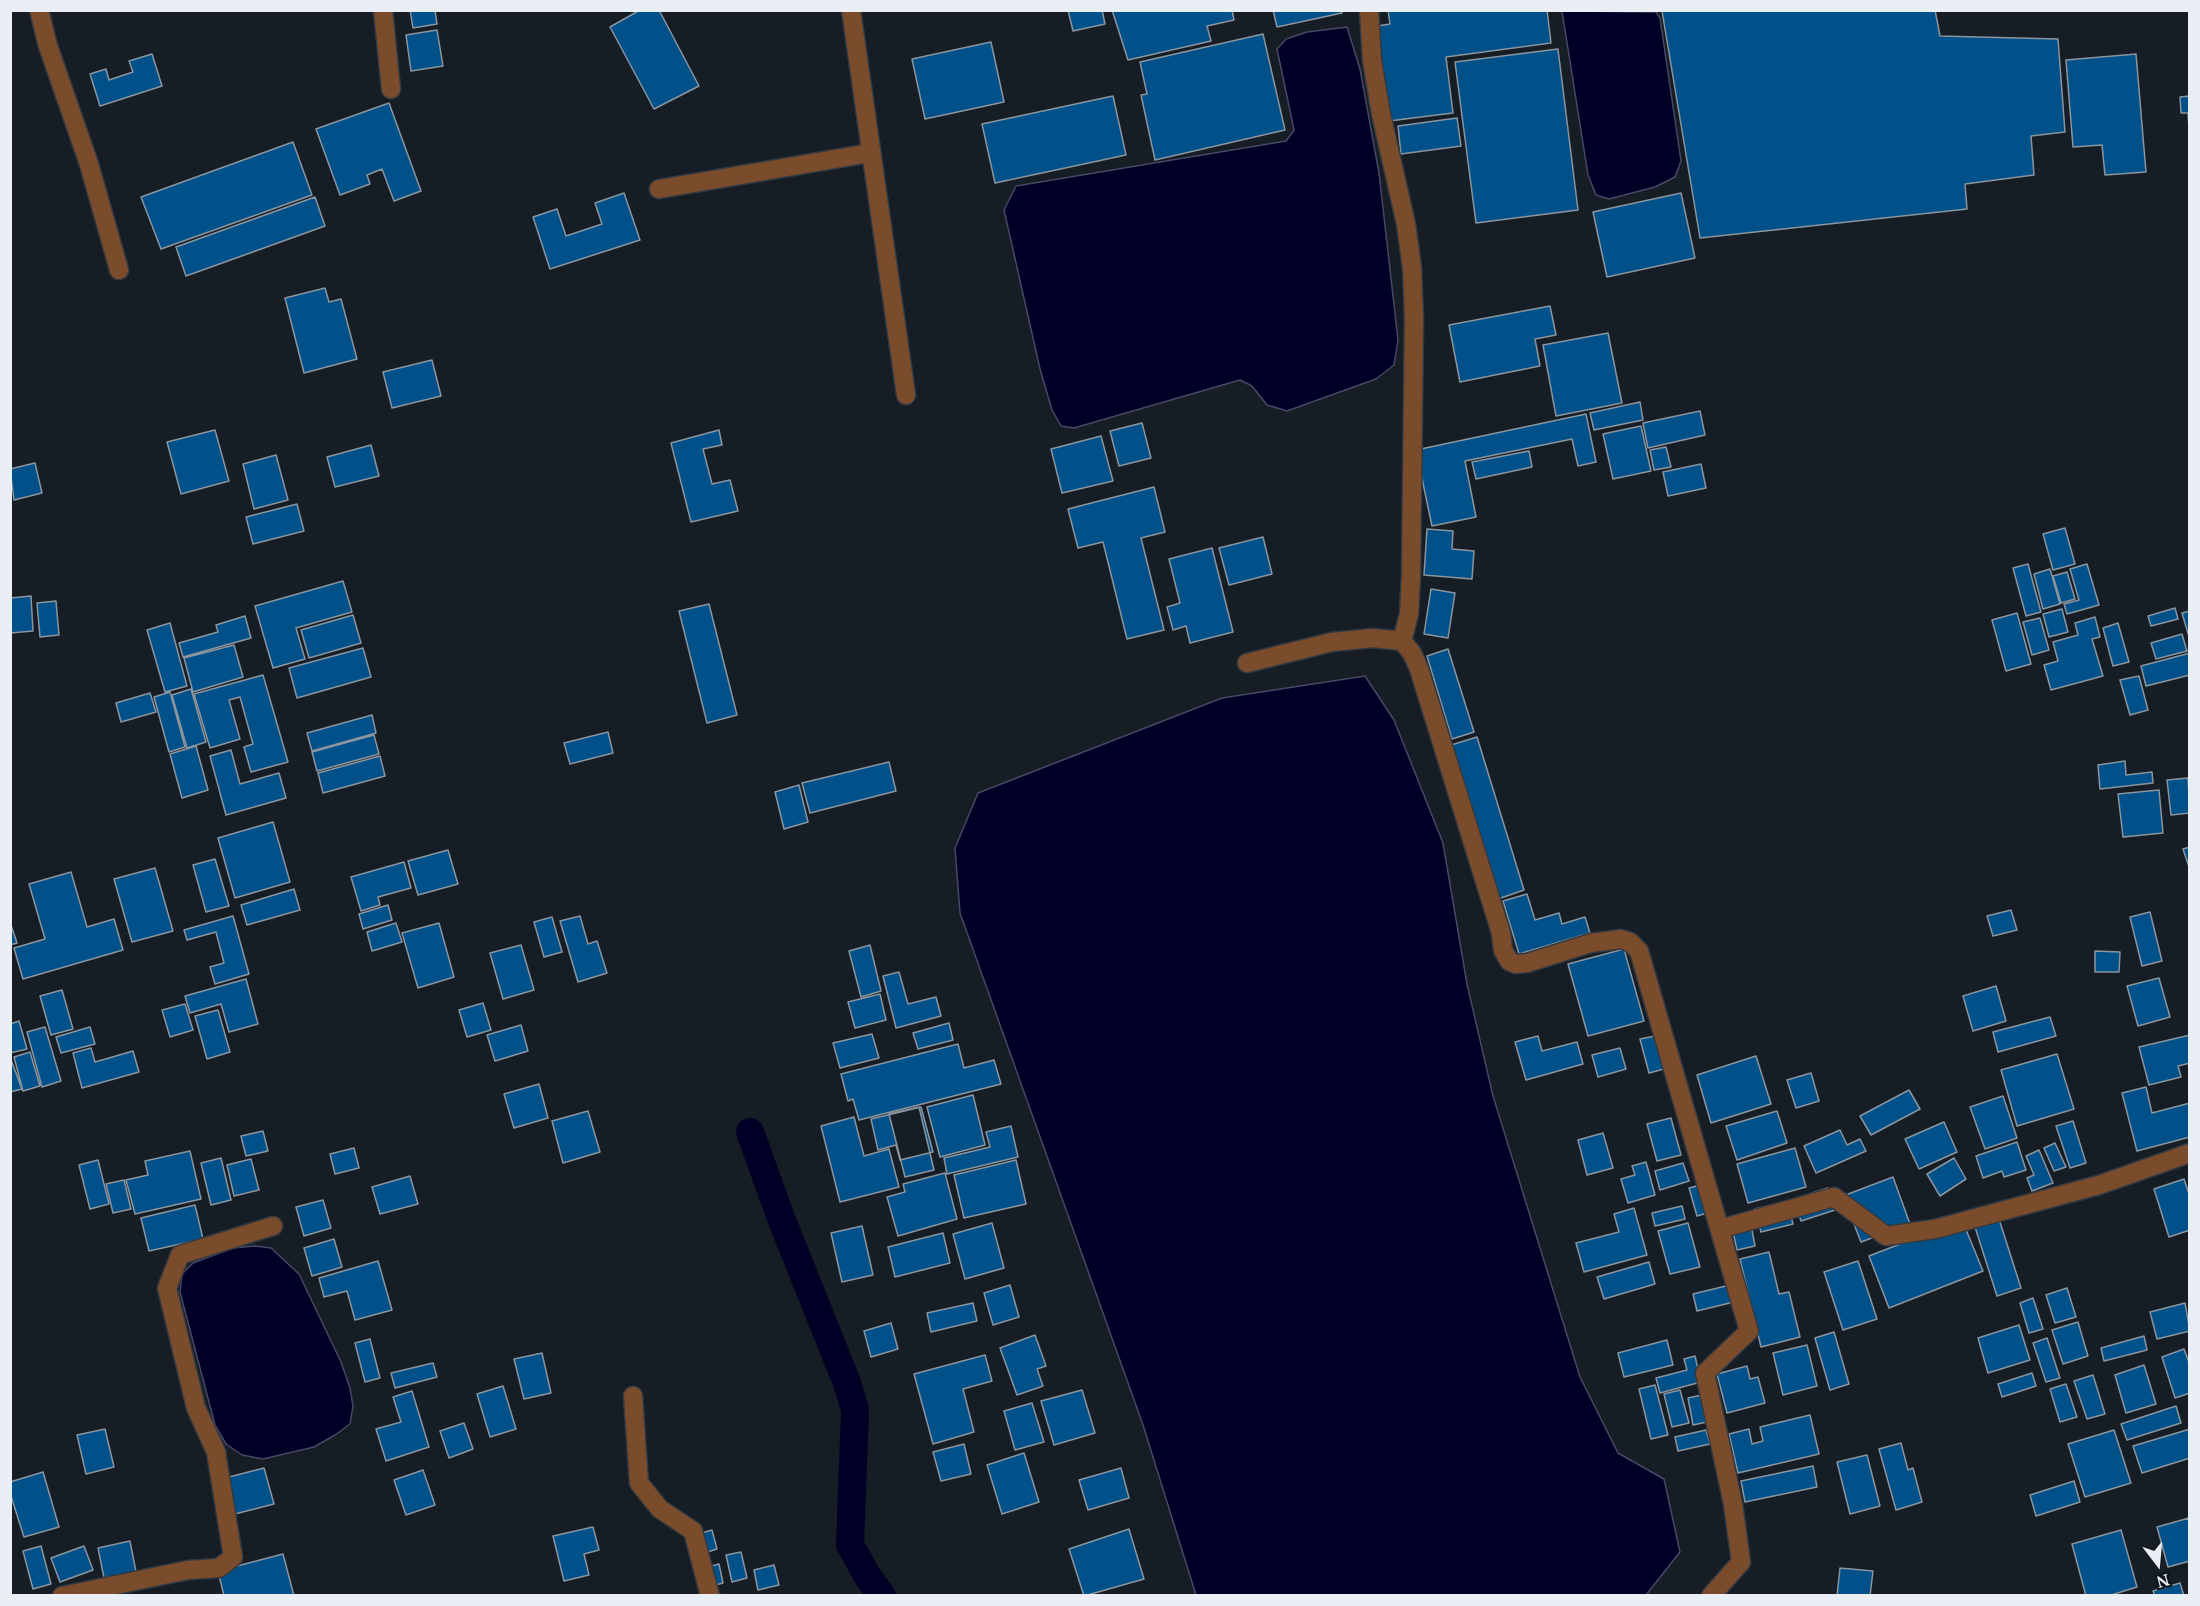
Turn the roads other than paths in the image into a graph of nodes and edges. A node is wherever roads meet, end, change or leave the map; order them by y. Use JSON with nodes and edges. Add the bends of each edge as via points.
{"nodes":[{"id":1,"x":39,"y":10,"type":"edge"},
{"id":2,"x":383,"y":10,"type":"edge"},
{"id":3,"x":851,"y":10,"type":"edge"},
{"id":4,"x":1369,"y":10,"type":"edge"},
{"id":5,"x":391,"y":89,"type":"dead end"},
{"id":6,"x":870,"y":153,"type":"junction"},
{"id":7,"x":659,"y":189,"type":"dead end"},
{"id":8,"x":119,"y":270,"type":"dead end"},
{"id":9,"x":906,"y":395,"type":"dead end"},
{"id":10,"x":1402,"y":641,"type":"junction"},
{"id":11,"x":1247,"y":663,"type":"dead end"},
{"id":12,"x":2190,"y":1153,"type":"edge"},
{"id":13,"x":273,"y":1226,"type":"dead end"},
{"id":14,"x":1720,"y":1229,"type":"junction"},
{"id":15,"x":633,"y":1396,"type":"dead end"},
{"id":16,"x":62,"y":1596,"type":"edge"},
{"id":17,"x":710,"y":1596,"type":"edge"},
{"id":18,"x":1711,"y":1596,"type":"edge"}],
"edges":[{"from":1,"to":8,"type":"street"},
{"from":2,"to":5,"type":"street"},
{"from":3,"to":6,"type":"street"},
{"from":4,"to":10,"type":"street","via":[[1381,114],[1412,268],[1411,576],[1409,614]]},
{"from":6,"to":7,"type":"street"},
{"from":6,"to":9,"type":"street"},
{"from":10,"to":11,"type":"street","via":[[1373,638],[1332,642]]},
{"from":10,"to":14,"type":"street","via":[[1419,669],[1509,961],[1527,963],[1591,943],[1621,939],[1639,951]]},
{"from":12,"to":14,"type":"street","via":[[2088,1188],[1935,1229],[1886,1236],[1833,1197]]},
{"from":13,"to":16,"type":"street","via":[[180,1255],[167,1288],[196,1408],[216,1452],[232,1557],[219,1568],[188,1570]]},
{"from":14,"to":18,"type":"street","via":[[1749,1331],[1705,1373],[1741,1562]]},
{"from":15,"to":17,"type":"street","via":[[639,1483],[660,1509],[693,1531]]}]}
